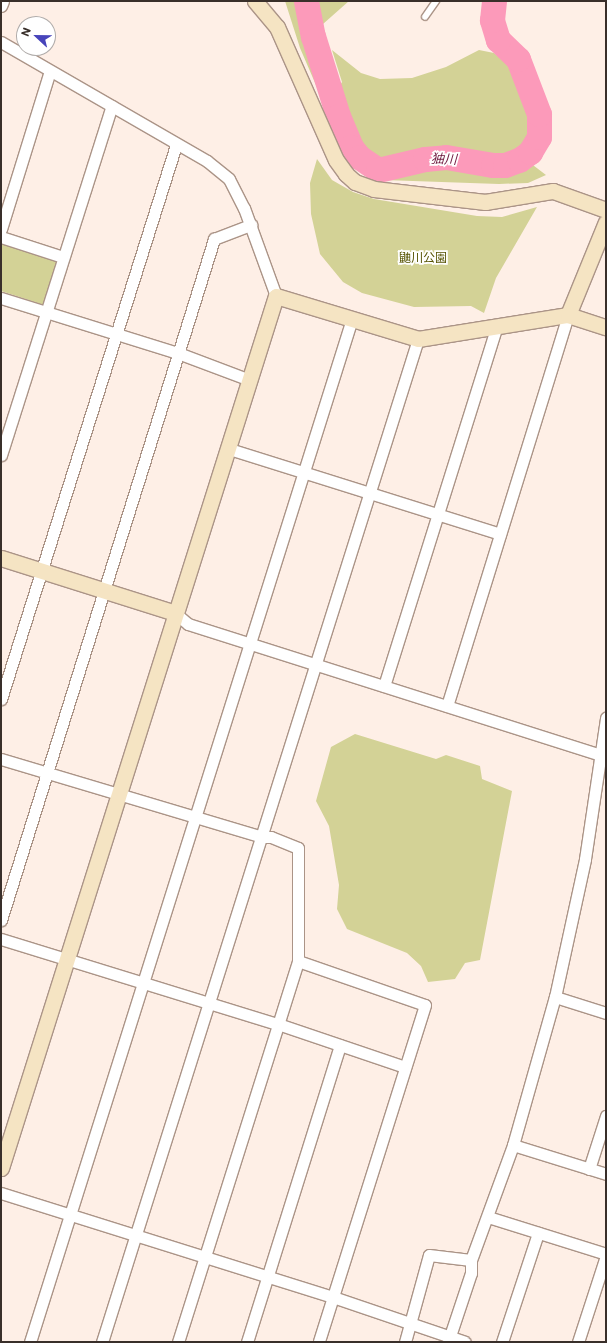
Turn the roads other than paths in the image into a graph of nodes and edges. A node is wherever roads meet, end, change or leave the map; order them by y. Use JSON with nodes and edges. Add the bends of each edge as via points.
{"nodes":[{"id":1,"x":3,"y":1,"type":"edge"},
{"id":2,"x":255,"y":1,"type":"edge"},
{"id":3,"x":436,"y":1,"type":"edge"},
{"id":4,"x":1,"y":6,"type":"edge"},
{"id":5,"x":425,"y":17,"type":"dead end"},
{"id":6,"x":1,"y":42,"type":"edge"},
{"id":7,"x":50,"y":71,"type":"junction"},
{"id":8,"x":112,"y":106,"type":"junction"},
{"id":9,"x":176,"y":145,"type":"junction"},
{"id":10,"x":606,"y":210,"type":"edge"},
{"id":11,"x":606,"y":222,"type":"edge"},
{"id":12,"x":251,"y":225,"type":"junction"},
{"id":13,"x":1,"y":229,"type":"edge"},
{"id":14,"x":1,"y":237,"type":"edge"},
{"id":15,"x":63,"y":257,"type":"junction"},
{"id":16,"x":276,"y":296,"type":"junction"},
{"id":17,"x":1,"y":298,"type":"edge"},
{"id":18,"x":46,"y":312,"type":"junction"},
{"id":19,"x":568,"y":315,"type":"junction"},
{"id":20,"x":352,"y":319,"type":"junction"},
{"id":21,"x":606,"y":327,"type":"edge"},
{"id":22,"x":496,"y":329,"type":"junction"},
{"id":23,"x":115,"y":333,"type":"junction"},
{"id":24,"x":418,"y":339,"type":"junction"},
{"id":25,"x":178,"y":353,"type":"junction"},
{"id":26,"x":250,"y":380,"type":"junction"},
{"id":27,"x":229,"y":449,"type":"junction"},
{"id":28,"x":1,"y":455,"type":"edge"},
{"id":29,"x":304,"y":472,"type":"junction"},
{"id":30,"x":370,"y":493,"type":"junction"},
{"id":31,"x":438,"y":515,"type":"junction"},
{"id":32,"x":500,"y":534,"type":"junction"},
{"id":33,"x":1,"y":558,"type":"edge"},
{"id":34,"x":41,"y":570,"type":"junction"},
{"id":35,"x":104,"y":591,"type":"junction"},
{"id":36,"x":175,"y":613,"type":"junction"},
{"id":37,"x":250,"y":644,"type":"junction"},
{"id":38,"x":316,"y":664,"type":"junction"},
{"id":39,"x":384,"y":686,"type":"junction"},
{"id":40,"x":1,"y":699,"type":"edge"},
{"id":41,"x":447,"y":706,"type":"junction"},
{"id":42,"x":606,"y":718,"type":"edge"},
{"id":43,"x":601,"y":754,"type":"junction"},
{"id":44,"x":1,"y":759,"type":"edge"},
{"id":45,"x":46,"y":772,"type":"junction"},
{"id":46,"x":118,"y":793,"type":"junction"},
{"id":47,"x":195,"y":817,"type":"junction"},
{"id":48,"x":262,"y":837,"type":"junction"},
{"id":49,"x":1,"y":920,"type":"edge"},
{"id":50,"x":1,"y":939,"type":"edge"},
{"id":51,"x":67,"y":959,"type":"junction"},
{"id":52,"x":298,"y":961,"type":"junction"},
{"id":53,"x":143,"y":984,"type":"junction"},
{"id":54,"x":555,"y":997,"type":"junction"},
{"id":55,"x":209,"y":1005,"type":"junction"},
{"id":56,"x":606,"y":1013,"type":"edge"},
{"id":57,"x":278,"y":1024,"type":"junction"},
{"id":58,"x":340,"y":1045,"type":"junction"},
{"id":59,"x":405,"y":1067,"type":"junction"},
{"id":60,"x":606,"y":1116,"type":"edge"},
{"id":61,"x":513,"y":1145,"type":"junction"},
{"id":62,"x":1,"y":1168,"type":"edge"},
{"id":63,"x":589,"y":1169,"type":"junction"},
{"id":64,"x":606,"y":1174,"type":"edge"},
{"id":65,"x":1,"y":1193,"type":"edge"},
{"id":66,"x":71,"y":1214,"type":"junction"},
{"id":67,"x":488,"y":1217,"type":"junction"},
{"id":68,"x":538,"y":1233,"type":"junction"},
{"id":69,"x":135,"y":1236,"type":"junction"},
{"id":70,"x":606,"y":1255,"type":"edge"},
{"id":71,"x":205,"y":1257,"type":"junction"},
{"id":72,"x":471,"y":1260,"type":"junction"},
{"id":73,"x":268,"y":1276,"type":"junction"},
{"id":74,"x":333,"y":1297,"type":"junction"},
{"id":75,"x":411,"y":1323,"type":"junction"},
{"id":76,"x":449,"y":1339,"type":"edge"},
{"id":77,"x":30,"y":1342,"type":"edge"},
{"id":78,"x":102,"y":1342,"type":"edge"},
{"id":79,"x":178,"y":1342,"type":"edge"},
{"id":80,"x":247,"y":1342,"type":"edge"},
{"id":81,"x":319,"y":1342,"type":"edge"},
{"id":82,"x":405,"y":1342,"type":"edge"},
{"id":83,"x":465,"y":1342,"type":"edge"},
{"id":84,"x":502,"y":1342,"type":"edge"},
{"id":85,"x":578,"y":1342,"type":"edge"}],
"edges":[{"from":1,"to":4,"type":"street"},
{"from":2,"to":10,"type":"street","via":[[277,27],[342,169],[355,182],[365,186],[485,202],[553,191]]},
{"from":3,"to":5,"type":"lane"},
{"from":6,"to":7,"type":"street"},
{"from":7,"to":8,"type":"street"},
{"from":7,"to":13,"type":"street"},
{"from":8,"to":9,"type":"street"},
{"from":8,"to":15,"type":"street"},
{"from":9,"to":12,"type":"street","via":[[229,178]]},
{"from":9,"to":23,"type":"street"},
{"from":11,"to":19,"type":"street"},
{"from":12,"to":16,"type":"street"},
{"from":12,"to":25,"type":"street","via":[[214,239]]},
{"from":14,"to":15,"type":"street"},
{"from":15,"to":18,"type":"street"},
{"from":16,"to":20,"type":"street"},
{"from":16,"to":26,"type":"street"},
{"from":17,"to":18,"type":"street"},
{"from":18,"to":23,"type":"street"},
{"from":18,"to":28,"type":"street"},
{"from":19,"to":21,"type":"street"},
{"from":19,"to":22,"type":"street"},
{"from":19,"to":32,"type":"street"},
{"from":20,"to":24,"type":"street"},
{"from":20,"to":29,"type":"street"},
{"from":22,"to":24,"type":"street"},
{"from":22,"to":31,"type":"street"},
{"from":23,"to":25,"type":"street"},
{"from":23,"to":34,"type":"street"},
{"from":24,"to":30,"type":"street"},
{"from":25,"to":26,"type":"street"},
{"from":25,"to":35,"type":"street"},
{"from":26,"to":27,"type":"street"},
{"from":27,"to":29,"type":"street"},
{"from":27,"to":36,"type":"street"},
{"from":29,"to":30,"type":"street"},
{"from":29,"to":37,"type":"street"},
{"from":30,"to":31,"type":"street"},
{"from":30,"to":38,"type":"street"},
{"from":31,"to":32,"type":"street"},
{"from":31,"to":39,"type":"street"},
{"from":32,"to":41,"type":"street"},
{"from":33,"to":34,"type":"street"},
{"from":34,"to":35,"type":"street"},
{"from":34,"to":40,"type":"street"},
{"from":35,"to":36,"type":"street"},
{"from":35,"to":45,"type":"street"},
{"from":36,"to":37,"type":"street","via":[[188,624]]},
{"from":36,"to":46,"type":"street"},
{"from":37,"to":38,"type":"street"},
{"from":37,"to":47,"type":"street"},
{"from":38,"to":39,"type":"street"},
{"from":38,"to":48,"type":"street"},
{"from":39,"to":41,"type":"street"},
{"from":41,"to":43,"type":"street"},
{"from":42,"to":43,"type":"street"},
{"from":43,"to":54,"type":"street","via":[[585,859]]},
{"from":44,"to":45,"type":"street"},
{"from":45,"to":46,"type":"street"},
{"from":45,"to":49,"type":"street"},
{"from":46,"to":47,"type":"street"},
{"from":46,"to":51,"type":"street"},
{"from":47,"to":48,"type":"street"},
{"from":47,"to":53,"type":"street"},
{"from":48,"to":52,"type":"street","via":[[271,837],[298,848]]},
{"from":48,"to":55,"type":"street"},
{"from":50,"to":51,"type":"street"},
{"from":51,"to":53,"type":"street"},
{"from":51,"to":62,"type":"street"},
{"from":52,"to":57,"type":"street"},
{"from":52,"to":59,"type":"street","via":[[425,1005]]},
{"from":53,"to":55,"type":"street"},
{"from":53,"to":66,"type":"street"},
{"from":54,"to":56,"type":"street"},
{"from":54,"to":61,"type":"street"},
{"from":55,"to":57,"type":"street"},
{"from":55,"to":69,"type":"street"},
{"from":57,"to":58,"type":"street"},
{"from":57,"to":71,"type":"street"},
{"from":58,"to":59,"type":"street"},
{"from":58,"to":73,"type":"street"},
{"from":59,"to":74,"type":"street"},
{"from":60,"to":63,"type":"street"},
{"from":61,"to":63,"type":"street"},
{"from":61,"to":67,"type":"street"},
{"from":63,"to":64,"type":"street"},
{"from":65,"to":66,"type":"street"},
{"from":66,"to":69,"type":"street"},
{"from":66,"to":77,"type":"street"},
{"from":67,"to":68,"type":"street"},
{"from":67,"to":72,"type":"street"},
{"from":68,"to":70,"type":"street"},
{"from":68,"to":84,"type":"street"},
{"from":69,"to":71,"type":"street"},
{"from":69,"to":78,"type":"street"},
{"from":70,"to":85,"type":"street"},
{"from":71,"to":73,"type":"street"},
{"from":71,"to":79,"type":"street"},
{"from":72,"to":75,"type":"street","via":[[430,1256]]},
{"from":72,"to":76,"type":"street","via":[[471,1273]]},
{"from":73,"to":74,"type":"street"},
{"from":73,"to":80,"type":"street"},
{"from":74,"to":75,"type":"street"},
{"from":74,"to":81,"type":"street"},
{"from":75,"to":76,"type":"street"},
{"from":75,"to":82,"type":"street"},
{"from":76,"to":83,"type":"street"}]}
